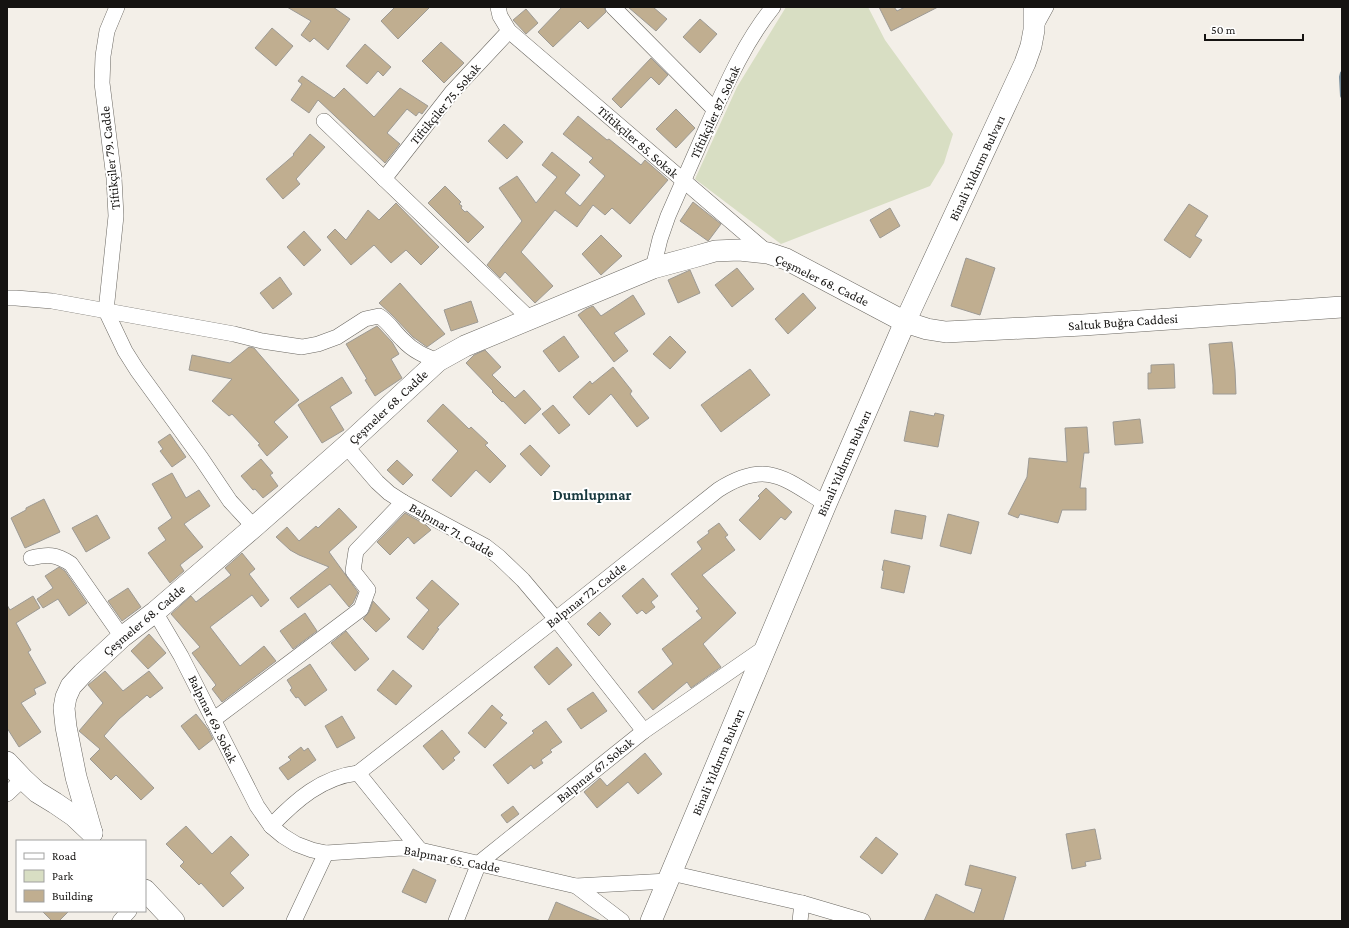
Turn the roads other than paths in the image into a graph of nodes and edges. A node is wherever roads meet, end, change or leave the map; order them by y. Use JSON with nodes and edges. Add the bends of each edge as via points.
{"nodes":[{"id":1,"x":117,"y":7,"type":"edge"},
{"id":2,"x":498,"y":7,"type":"edge"},
{"id":3,"x":613,"y":7,"type":"edge"},
{"id":4,"x":773,"y":7,"type":"edge"},
{"id":5,"x":1034,"y":7,"type":"edge"},
{"id":6,"x":1046,"y":7,"type":"edge"},
{"id":7,"x":1034,"y":30,"type":"junction"},
{"id":8,"x":509,"y":32,"type":"junction"},
{"id":9,"x":715,"y":110,"type":"junction"},
{"id":10,"x":324,"y":120,"type":"dead end"},
{"id":11,"x":384,"y":179,"type":"junction"},
{"id":12,"x":684,"y":181,"type":"junction"},
{"id":13,"x":768,"y":253,"type":"junction"},
{"id":14,"x":653,"y":268,"type":"junction"},
{"id":15,"x":7,"y":298,"type":"edge"},
{"id":16,"x":1342,"y":307,"type":"edge"},
{"id":17,"x":106,"y":311,"type":"junction"},
{"id":18,"x":530,"y":319,"type":"junction"},
{"id":19,"x":905,"y":322,"type":"junction"},
{"id":20,"x":438,"y":361,"type":"junction"},
{"id":21,"x":346,"y":446,"type":"junction"},
{"id":22,"x":403,"y":502,"type":"junction"},
{"id":23,"x":826,"y":504,"type":"junction"},
{"id":24,"x":254,"y":527,"type":"junction"},
{"id":25,"x":31,"y":558,"type":"dead end"},
{"id":26,"x":155,"y":612,"type":"junction"},
{"id":27,"x":556,"y":619,"type":"junction"},
{"id":28,"x":122,"y":637,"type":"junction"},
{"id":29,"x":766,"y":646,"type":"junction"},
{"id":30,"x":213,"y":720,"type":"junction"},
{"id":31,"x":644,"y":731,"type":"junction"},
{"id":32,"x":7,"y":762,"type":"edge"},
{"id":33,"x":358,"y":773,"type":"junction"},
{"id":34,"x":23,"y":780,"type":"junction"},
{"id":35,"x":7,"y":794,"type":"edge"},
{"id":36,"x":271,"y":826,"type":"junction"},
{"id":37,"x":96,"y":837,"type":"edge"},
{"id":38,"x":420,"y":850,"type":"junction"},
{"id":39,"x":326,"y":853,"type":"junction"},
{"id":40,"x":479,"y":863,"type":"junction"},
{"id":41,"x":670,"y":877,"type":"junction"},
{"id":42,"x":576,"y":886,"type":"junction"},
{"id":43,"x":146,"y":892,"type":"edge"},
{"id":44,"x":802,"y":903,"type":"junction"},
{"id":45,"x":128,"y":912,"type":"edge"},
{"id":46,"x":120,"y":921,"type":"edge"},
{"id":47,"x":174,"y":921,"type":"edge"},
{"id":48,"x":294,"y":921,"type":"edge"},
{"id":49,"x":456,"y":921,"type":"edge"},
{"id":50,"x":622,"y":921,"type":"edge"},
{"id":51,"x":651,"y":921,"type":"edge"},
{"id":52,"x":800,"y":921,"type":"edge"},
{"id":53,"x":863,"y":921,"type":"edge"}],
"edges":[{"from":1,"to":17,"type":"street","name":"Tiftikçiler 79. Cadde","via":[[108,31],[103,56],[102,83],[116,216]]},
{"from":2,"to":8,"type":"street"},
{"from":3,"to":9,"type":"street"},
{"from":4,"to":9,"type":"street","name":"Tiftikçiler 87. Sokak","via":[[749,41]]},
{"from":5,"to":7,"type":"street","name":"Binali Yıldırım Bulvarı"},
{"from":6,"to":7,"type":"street"},
{"from":7,"to":19,"type":"street","name":"Binali Yıldırım Bulvarı","via":[[1025,63]]},
{"from":8,"to":11,"type":"street","name":"Tiftikçiler 75. Sokak","via":[[442,104]]},
{"from":8,"to":12,"type":"street","name":"Tiftikçiler 85. Sokak"},
{"from":9,"to":12,"type":"street","name":"Tiftikçiler 87. Sokak"},
{"from":10,"to":11,"type":"street"},
{"from":11,"to":18,"type":"street"},
{"from":12,"to":13,"type":"street","name":"Tiftikçiler 85. Sokak"},
{"from":12,"to":14,"type":"street","name":"Tiftikçiler 87. Sokak","via":[[668,216]]},
{"from":13,"to":14,"type":"street","name":"Çeşmeler 68. Cadde","via":[[739,250],[715,252]]},
{"from":13,"to":19,"type":"street","name":"Çeşmeler 68. Cadde","via":[[786,259]]},
{"from":14,"to":18,"type":"street","name":"Çeşmeler 68. Cadde"},
{"from":15,"to":17,"type":"street","via":[[52,301]]},
{"from":16,"to":19,"type":"street","name":"Saltuk Buğra Caddesi","via":[[946,332]]},
{"from":17,"to":20,"type":"street","via":[[302,347],[318,344],[365,319],[378,316],[386,320],[410,347]]},
{"from":17,"to":24,"type":"street","via":[[137,370],[230,501]]},
{"from":18,"to":20,"type":"street","name":"Çeşmeler 68. Cadde","via":[[465,346]]},
{"from":19,"to":23,"type":"street","name":"Binali Yıldırım Bulvarı"},
{"from":20,"to":21,"type":"street","name":"Çeşmeler 68. Cadde"},
{"from":21,"to":22,"type":"street","name":"Balpınar 71. Cadde","via":[[377,482]]},
{"from":21,"to":24,"type":"street","name":"Çeşmeler 68. Cadde"},
{"from":22,"to":27,"type":"street","name":"Balpınar 71. Cadde","via":[[485,546],[523,580]]},
{"from":22,"to":30,"type":"street","via":[[356,551],[353,571],[368,590],[361,609]]},
{"from":23,"to":27,"type":"street","name":"Balpınar 72. Cadde","via":[[779,476],[755,474],[731,481]]},
{"from":23,"to":29,"type":"street","name":"Binali Yıldırım Bulvarı"},
{"from":24,"to":26,"type":"street","name":"Çeşmeler 68. Cadde"},
{"from":25,"to":28,"type":"street","via":[[55,556],[71,564]]},
{"from":26,"to":28,"type":"street","name":"Çeşmeler 68. Cadde"},
{"from":26,"to":30,"type":"street","name":"Balpınar 69. Sokak","via":[[181,656]]},
{"from":27,"to":31,"type":"street","name":"Balpınar 71. Cadde"},
{"from":27,"to":33,"type":"street","name":"Balpınar 72. Cadde"},
{"from":28,"to":37,"type":"street","name":"Çeşmeler 68. Cadde","via":[[71,686],[64,708],[76,777]]},
{"from":29,"to":31,"type":"street","name":"Balpınar 67. Sokak"},
{"from":29,"to":41,"type":"street","name":"Binali Yıldırım Bulvarı"},
{"from":30,"to":36,"type":"street","name":"Balpınar 69. Sokak","via":[[257,806]]},
{"from":31,"to":40,"type":"street","name":"Balpınar 67. Sokak"},
{"from":32,"to":34,"type":"street"},
{"from":33,"to":36,"type":"street","via":[[337,777],[315,788]]},
{"from":33,"to":38,"type":"street"},
{"from":34,"to":35,"type":"street"},
{"from":34,"to":37,"type":"street","via":[[74,816]]},
{"from":36,"to":39,"type":"street","name":"Balpınar 69. Sokak","via":[[296,844]]},
{"from":38,"to":39,"type":"street","name":"Balpınar 65. Cadde","via":[[402,848]]},
{"from":38,"to":40,"type":"street","name":"Balpınar 65. Cadde"},
{"from":39,"to":48,"type":"street"},
{"from":40,"to":42,"type":"street","name":"Balpınar 65. Cadde"},
{"from":40,"to":49,"type":"street","name":"Balpınar 67. Sokak"},
{"from":41,"to":42,"type":"street","name":"Balpınar 65. Cadde"},
{"from":41,"to":44,"type":"street","name":"Balpınar 65. Cadde"},
{"from":41,"to":51,"type":"street","name":"Binali Yıldırım Bulvarı"},
{"from":42,"to":50,"type":"street","name":"Balpınar 65. Cadde"},
{"from":43,"to":47,"type":"street"},
{"from":44,"to":52,"type":"street"},
{"from":44,"to":53,"type":"street","name":"Balpınar 65. Cadde"},
{"from":45,"to":46,"type":"street"}]}
